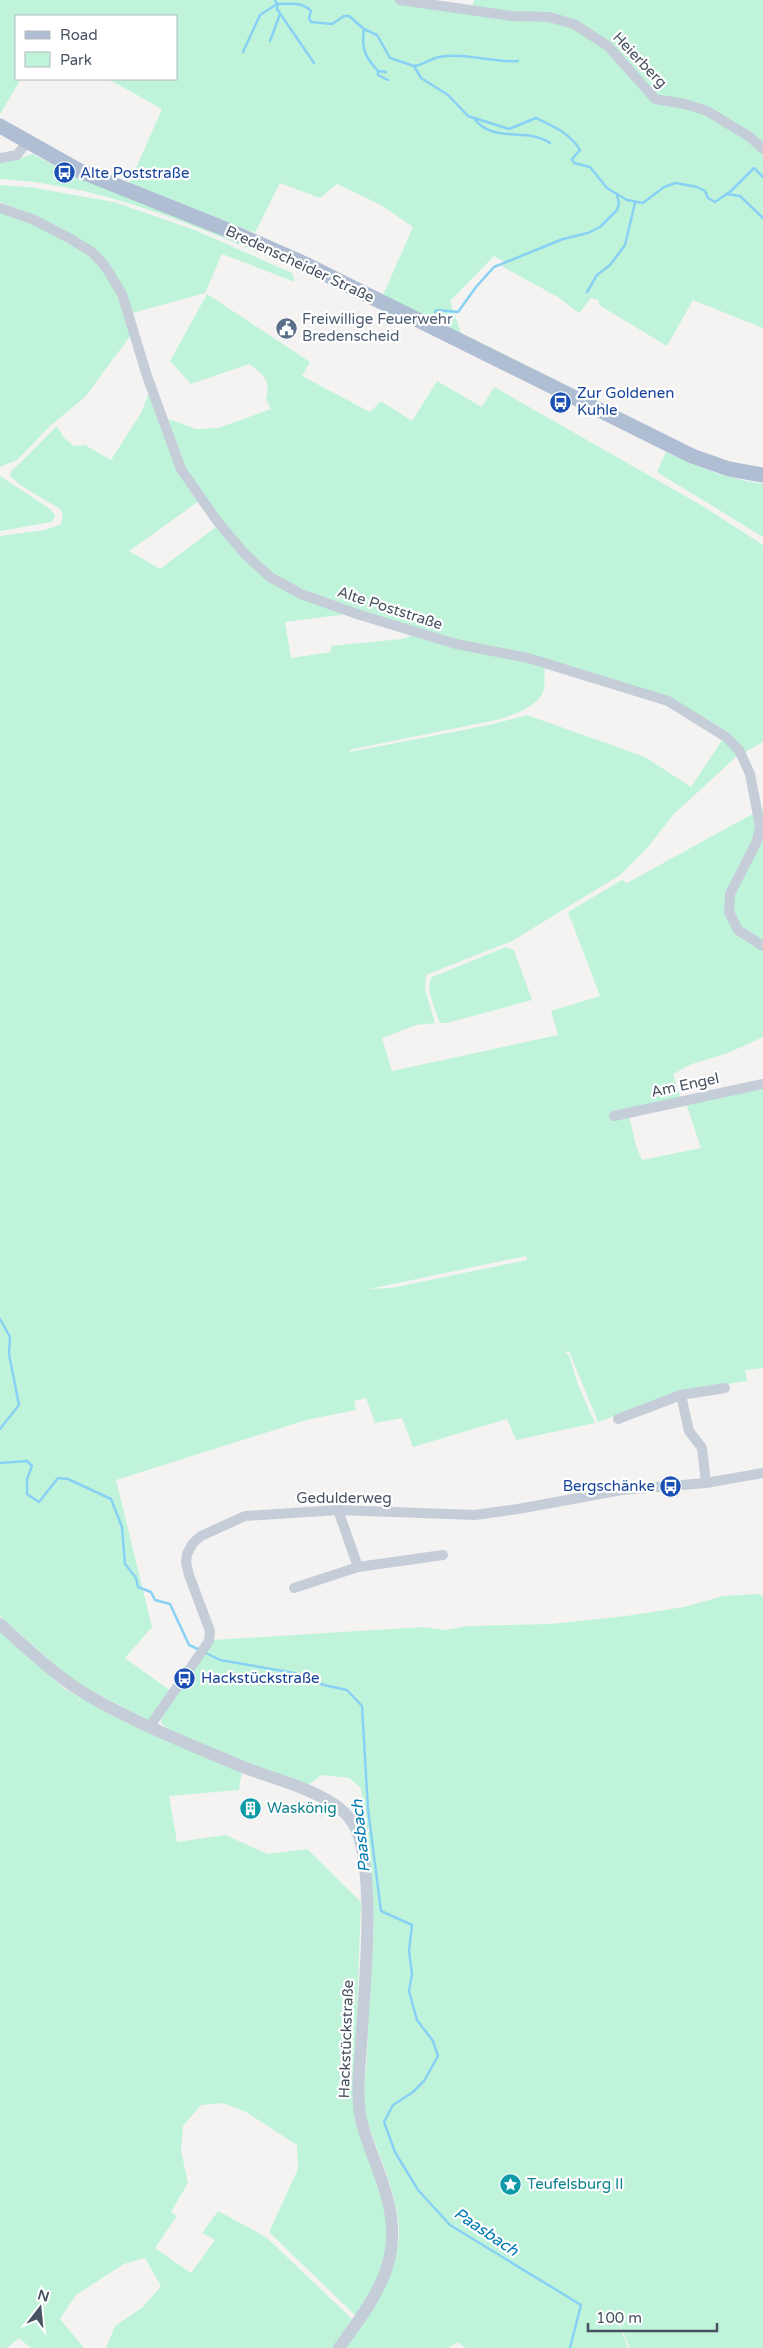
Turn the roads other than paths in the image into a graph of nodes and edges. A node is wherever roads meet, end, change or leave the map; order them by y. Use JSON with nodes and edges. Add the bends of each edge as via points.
{"nodes":[{"id":1,"x":400,"y":0,"type":"edge"},
{"id":2,"x":0,"y":126,"type":"edge"},
{"id":3,"x":27,"y":142,"type":"junction"},
{"id":4,"x":763,"y":150,"type":"edge"},
{"id":5,"x":0,"y":158,"type":"edge"},
{"id":6,"x":0,"y":208,"type":"edge"},
{"id":7,"x":763,"y":475,"type":"edge"},
{"id":8,"x":763,"y":946,"type":"edge"},
{"id":9,"x":763,"y":1084,"type":"edge"},
{"id":10,"x":614,"y":1116,"type":"dead end"},
{"id":11,"x":725,"y":1388,"type":"dead end"},
{"id":12,"x":681,"y":1396,"type":"junction"},
{"id":13,"x":618,"y":1419,"type":"dead end"},
{"id":14,"x":763,"y":1473,"type":"edge"},
{"id":15,"x":706,"y":1483,"type":"junction"},
{"id":16,"x":338,"y":1510,"type":"junction"},
{"id":17,"x":443,"y":1556,"type":"dead end"},
{"id":18,"x":358,"y":1567,"type":"junction"},
{"id":19,"x":294,"y":1588,"type":"dead end"},
{"id":20,"x":0,"y":1624,"type":"edge"},
{"id":21,"x":150,"y":1726,"type":"junction"},
{"id":22,"x":339,"y":2348,"type":"edge"}],
"edges":[{"from":1,"to":4,"type":"street","name":"Heierberg","via":[[512,16],[549,17],[574,24],[608,46],[654,99],[707,111],[750,137]]},
{"from":2,"to":3,"type":"main road","name":"Bredenscheider Straße"},
{"from":3,"to":5,"type":"street","via":[[17,155]]},
{"from":3,"to":7,"type":"main road","name":"Bredenscheider Straße","via":[[80,171],[303,263],[692,456],[729,469]]},
{"from":6,"to":8,"type":"street","name":"Alte Poststraße","via":[[32,219],[69,238],[92,252],[105,266],[122,294],[147,376],[181,469],[222,527],[249,559],[270,577],[301,594],[360,615],[456,644],[528,658],[668,701],[726,737],[739,750],[750,774],[760,826],[757,841],[732,888],[729,912],[738,930]]},
{"from":9,"to":10,"type":"street","name":"Am Engel"},
{"from":11,"to":12,"type":"street"},
{"from":12,"to":13,"type":"street"},
{"from":12,"to":15,"type":"street","via":[[689,1431],[702,1448]]},
{"from":14,"to":15,"type":"street","name":"Gedulderweg"},
{"from":15,"to":16,"type":"street","name":"Gedulderweg","via":[[622,1490],[475,1515]]},
{"from":16,"to":18,"type":"street"},
{"from":16,"to":21,"type":"street","name":"Gedulderweg","via":[[245,1516],[193,1542],[186,1564],[210,1632],[204,1652]]},
{"from":17,"to":18,"type":"street"},
{"from":18,"to":19,"type":"street"},
{"from":20,"to":21,"type":"street","name":"Hackstückstraße","via":[[72,1685]]},
{"from":21,"to":22,"type":"street","name":"Hackstückstraße","via":[[328,1800],[349,1817],[361,1843],[366,1933],[358,2103],[388,2198],[394,2230],[384,2277]]}]}
